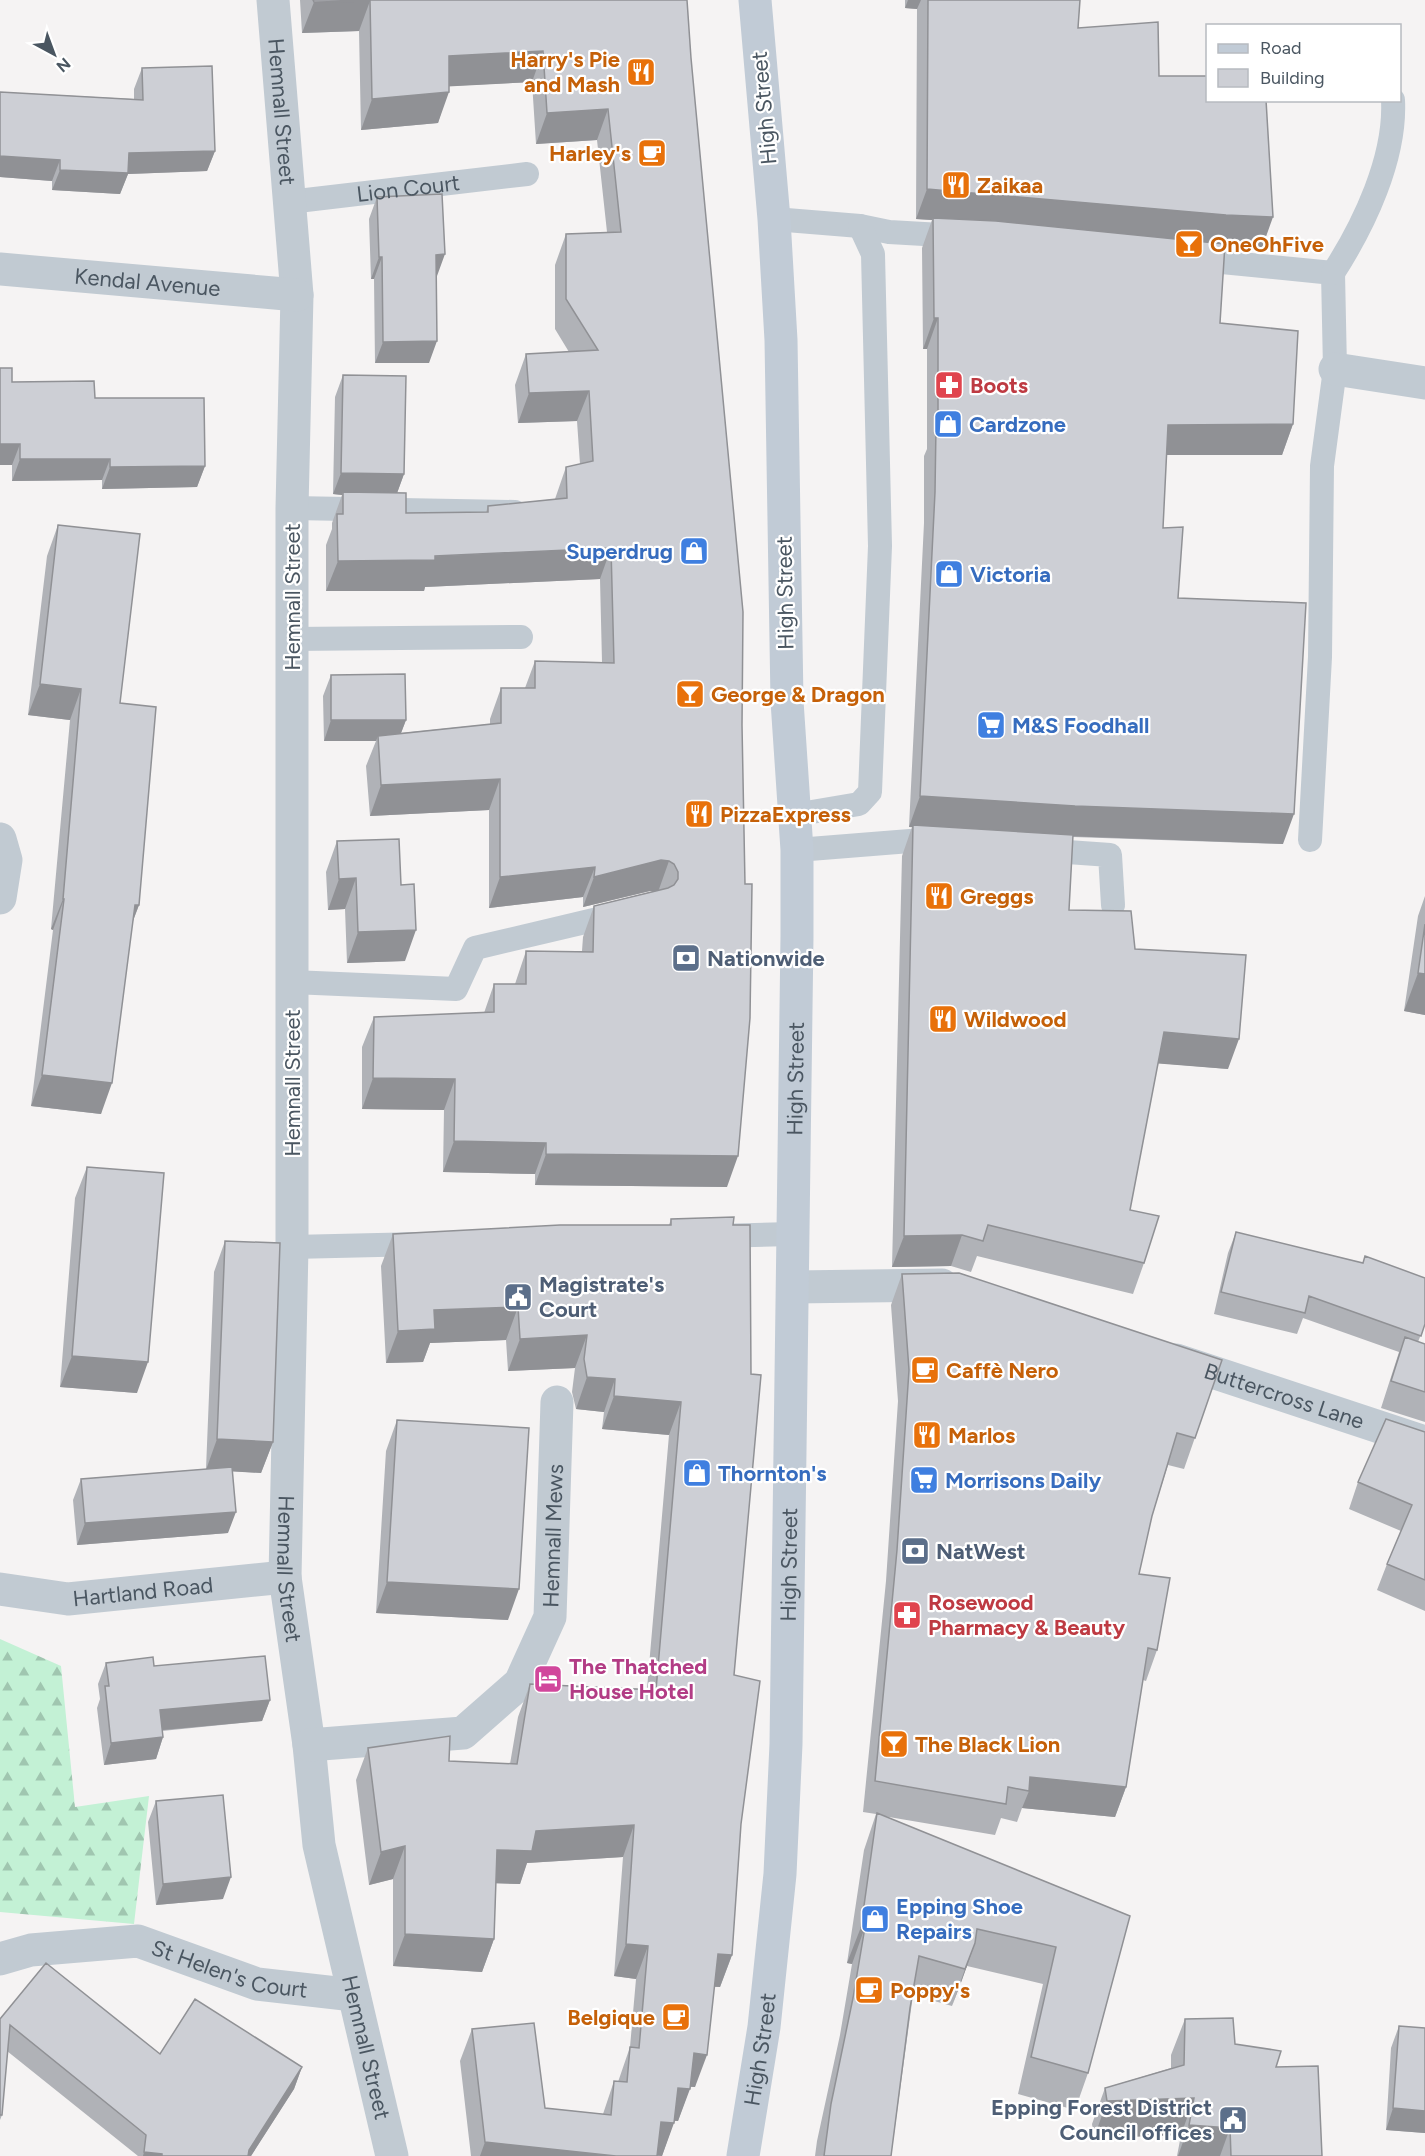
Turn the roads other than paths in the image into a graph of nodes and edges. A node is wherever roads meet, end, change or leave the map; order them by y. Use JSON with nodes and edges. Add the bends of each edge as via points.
{"nodes":[{"id":1,"x":273,"y":0,"type":"edge"},
{"id":2,"x":755,"y":0,"type":"edge"},
{"id":3,"x":1393,"y":102,"type":"edge"},
{"id":4,"x":527,"y":174,"type":"dead end"},
{"id":5,"x":289,"y":202,"type":"junction"},
{"id":6,"x":774,"y":219,"type":"junction"},
{"id":7,"x":860,"y":226,"type":"junction"},
{"id":8,"x":986,"y":238,"type":"edge"},
{"id":9,"x":1171,"y":257,"type":"edge"},
{"id":10,"x":0,"y":268,"type":"edge"},
{"id":11,"x":1333,"y":273,"type":"junction"},
{"id":12,"x":297,"y":295,"type":"junction"},
{"id":13,"x":1335,"y":369,"type":"junction"},
{"id":14,"x":1425,"y":383,"type":"edge"},
{"id":15,"x":292,"y":508,"type":"junction"},
{"id":16,"x":515,"y":512,"type":"edge"},
{"id":17,"x":521,"y":637,"type":"dead end"},
{"id":18,"x":292,"y":639,"type":"junction"},
{"id":19,"x":794,"y":815,"type":"junction"},
{"id":20,"x":0,"y":839,"type":"edge"},
{"id":21,"x":1310,"y":840,"type":"dead end"},
{"id":22,"x":957,"y":844,"type":"edge"},
{"id":23,"x":1016,"y":849,"type":"edge"},
{"id":24,"x":797,"y":850,"type":"junction"},
{"id":25,"x":0,"y":898,"type":"edge"},
{"id":26,"x":1113,"y":905,"type":"dead end"},
{"id":27,"x":642,"y":908,"type":"edge"},
{"id":28,"x":292,"y":982,"type":"junction"},
{"id":29,"x":792,"y":1234,"type":"junction"},
{"id":30,"x":699,"y":1236,"type":"edge"},
{"id":31,"x":441,"y":1243,"type":"edge"},
{"id":32,"x":292,"y":1247,"type":"junction"},
{"id":33,"x":794,"y":1287,"type":"junction"},
{"id":34,"x":974,"y":1292,"type":"edge"},
{"id":35,"x":1143,"y":1348,"type":"edge"},
{"id":36,"x":557,"y":1402,"type":"dead end"},
{"id":37,"x":1425,"y":1442,"type":"edge"},
{"id":38,"x":285,"y":1577,"type":"junction"},
{"id":39,"x":0,"y":1589,"type":"edge"},
{"id":40,"x":309,"y":1745,"type":"junction"},
{"id":41,"x":0,"y":1959,"type":"edge"},
{"id":42,"x":354,"y":1995,"type":"junction"},
{"id":43,"x":392,"y":2156,"type":"edge"},
{"id":44,"x":743,"y":2156,"type":"edge"}],
"edges":[{"from":1,"to":5,"type":"street","name":"Hemnall Street"},
{"from":2,"to":6,"type":"main road","name":"High Street"},
{"from":3,"to":11,"type":"lane","via":[[1394,119],[1367,215]]},
{"from":4,"to":5,"type":"lane","name":"Lion Court"},
{"from":5,"to":12,"type":"street","name":"Hemnall Street"},
{"from":6,"to":7,"type":"lane"},
{"from":6,"to":19,"type":"main road","name":"High Street","via":[[781,340],[787,701]]},
{"from":7,"to":8,"type":"lane","via":[[889,232]]},
{"from":7,"to":19,"type":"lane","via":[[873,254],[880,546],[870,792],[859,804]]},
{"from":9,"to":11,"type":"lane"},
{"from":10,"to":12,"type":"street","name":"Kendal Avenue"},
{"from":11,"to":13,"type":"lane"},
{"from":12,"to":15,"type":"street","name":"Hemnall Street"},
{"from":13,"to":14,"type":"street"},
{"from":13,"to":21,"type":"lane","via":[[1322,466],[1320,657]]},
{"from":15,"to":16,"type":"lane"},
{"from":15,"to":18,"type":"street","name":"Hemnall Street"},
{"from":17,"to":18,"type":"lane"},
{"from":18,"to":28,"type":"street","name":"Hemnall Street"},
{"from":19,"to":24,"type":"main road","name":"High Street"},
{"from":20,"to":25,"type":"street","via":[[6,860]]},
{"from":22,"to":24,"type":"lane","via":[[910,841]]},
{"from":23,"to":26,"type":"lane","via":[[1110,855]]},
{"from":24,"to":29,"type":"main road","name":"High Street"},
{"from":27,"to":28,"type":"lane","via":[[475,948],[456,989]]},
{"from":28,"to":32,"type":"street","name":"Hemnall Street"},
{"from":29,"to":30,"type":"lane"},
{"from":29,"to":33,"type":"main road","name":"High Street"},
{"from":31,"to":32,"type":"lane"},
{"from":32,"to":38,"type":"street","name":"Hemnall Street"},
{"from":33,"to":34,"type":"street","via":[[951,1285]]},
{"from":33,"to":44,"type":"main road","name":"High Street","via":[[780,1874],[764,2027]]},
{"from":35,"to":37,"type":"street","name":"Buttercross Lane"},
{"from":36,"to":40,"type":"street","name":"Hemnall Mews","via":[[550,1617],[520,1683],[463,1733]]},
{"from":38,"to":39,"type":"street","name":"Hartland Road","via":[[68,1599]]},
{"from":38,"to":40,"type":"street","name":"Hemnall Street"},
{"from":40,"to":42,"type":"street","name":"Hemnall Street","via":[[319,1845]]},
{"from":41,"to":42,"type":"street","name":"St Helen's Court","via":[[31,1950],[138,1941],[257,1984]]},
{"from":42,"to":43,"type":"street","name":"Hemnall Street"}]}
